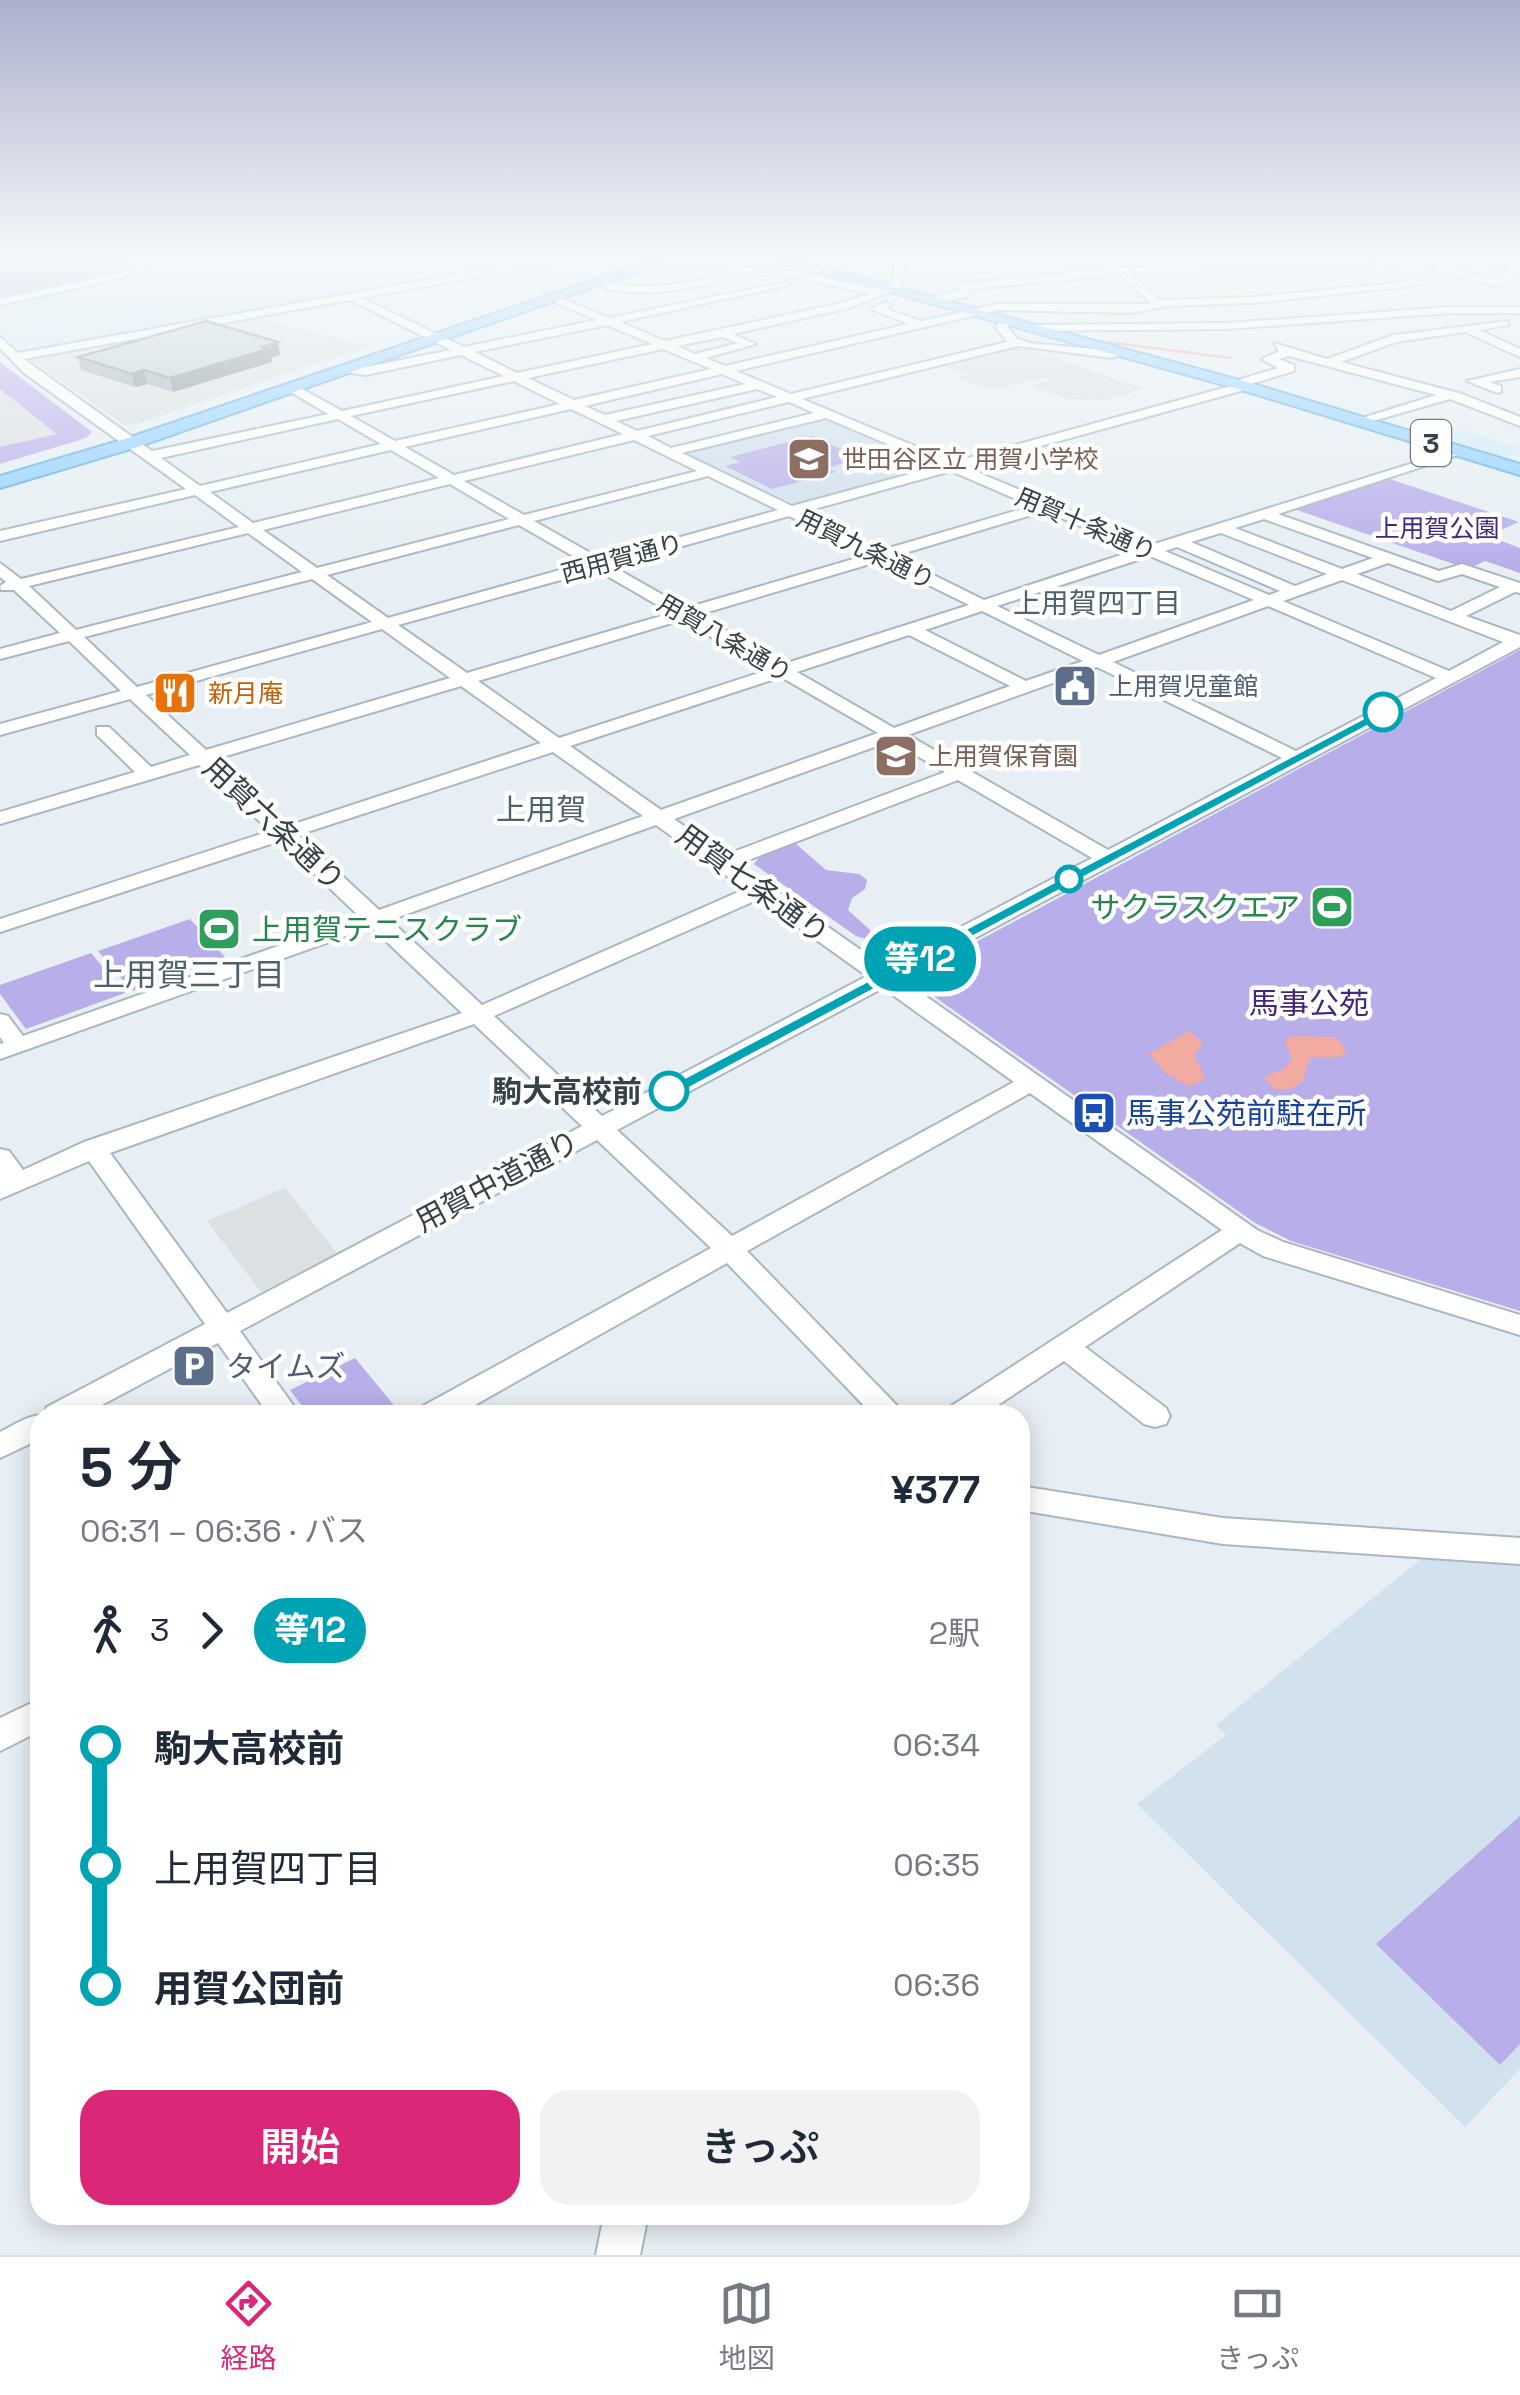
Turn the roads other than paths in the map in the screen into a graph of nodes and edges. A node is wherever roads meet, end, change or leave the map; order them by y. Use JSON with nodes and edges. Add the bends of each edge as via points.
{"nodes":[{"id":1,"x":16,"y":358,"type":"edge"},
{"id":2,"x":367,"y":358,"type":"edge"},
{"id":3,"x":375,"y":358,"type":"edge"},
{"id":4,"x":427,"y":358,"type":"edge"},
{"id":5,"x":476,"y":358,"type":"edge"},
{"id":6,"x":603,"y":358,"type":"edge"},
{"id":7,"x":693,"y":358,"type":"edge"},
{"id":8,"x":778,"y":358,"type":"edge"},
{"id":9,"x":914,"y":358,"type":"dead end"},
{"id":10,"x":956,"y":358,"type":"edge"},
{"id":11,"x":1143,"y":358,"type":"edge"},
{"id":12,"x":1273,"y":358,"type":"edge"},
{"id":13,"x":1314,"y":358,"type":"edge"},
{"id":14,"x":1340,"y":358,"type":"edge"},
{"id":15,"x":1329,"y":362,"type":"junction"},
{"id":16,"x":931,"y":364,"type":"junction"},
{"id":17,"x":348,"y":369,"type":"junction"},
{"id":18,"x":724,"y":370,"type":"junction"},
{"id":19,"x":1520,"y":374,"type":"edge"},
{"id":20,"x":514,"y":377,"type":"junction"},
{"id":21,"x":662,"y":385,"type":"junction"},
{"id":22,"x":757,"y":385,"type":"junction"},
{"id":23,"x":1244,"y":386,"type":"junction"},
{"id":24,"x":292,"y":388,"type":"junction"},
{"id":25,"x":1497,"y":389,"type":"dead end"},
{"id":26,"x":620,"y":394,"type":"junction"},
{"id":27,"x":710,"y":395,"type":"junction"},
{"id":28,"x":1445,"y":396,"type":"junction"},
{"id":29,"x":790,"y":398,"type":"junction"},
{"id":30,"x":572,"y":405,"type":"junction"},
{"id":31,"x":743,"y":410,"type":"junction"},
{"id":32,"x":826,"y":414,"type":"junction"},
{"id":33,"x":340,"y":415,"type":"junction"},
{"id":34,"x":602,"y":420,"type":"junction"},
{"id":35,"x":1364,"y":422,"type":"junction"},
{"id":36,"x":1520,"y":422,"type":"edge"},
{"id":37,"x":635,"y":436,"type":"junction"},
{"id":38,"x":126,"y":440,"type":"junction"},
{"id":39,"x":393,"y":446,"type":"junction"},
{"id":40,"x":1456,"y":451,"type":"junction"},
{"id":41,"x":670,"y":452,"type":"junction"},
{"id":42,"x":150,"y":456,"type":"junction"},
{"id":43,"x":952,"y":467,"type":"junction"},
{"id":44,"x":1520,"y":470,"type":"edge"},
{"id":45,"x":0,"y":472,"type":"edge"},
{"id":46,"x":708,"y":472,"type":"junction"},
{"id":47,"x":452,"y":480,"type":"junction"},
{"id":48,"x":0,"y":482,"type":"edge"},
{"id":49,"x":198,"y":490,"type":"junction"},
{"id":50,"x":1043,"y":507,"type":"junction"},
{"id":51,"x":790,"y":511,"type":"junction"},
{"id":52,"x":1265,"y":514,"type":"junction"},
{"id":53,"x":519,"y":520,"type":"junction"},
{"id":54,"x":251,"y":528,"type":"junction"},
{"id":55,"x":1222,"y":528,"type":"junction"},
{"id":56,"x":0,"y":536,"type":"edge"},
{"id":57,"x":1178,"y":542,"type":"junction"},
{"id":58,"x":1150,"y":550,"type":"junction"},
{"id":59,"x":879,"y":556,"type":"junction"},
{"id":60,"x":1388,"y":558,"type":"junction"},
{"id":61,"x":596,"y":565,"type":"junction"},
{"id":62,"x":315,"y":573,"type":"junction"},
{"id":63,"x":1342,"y":574,"type":"junction"},
{"id":64,"x":1438,"y":576,"type":"junction"},
{"id":65,"x":6,"y":580,"type":"edge"},
{"id":66,"x":1517,"y":587,"type":"edge"},
{"id":67,"x":1293,"y":591,"type":"junction"},
{"id":68,"x":1392,"y":594,"type":"junction"},
{"id":69,"x":1264,"y":600,"type":"junction"},
{"id":70,"x":984,"y":605,"type":"junction"},
{"id":71,"x":684,"y":614,"type":"junction"},
{"id":72,"x":1452,"y":617,"type":"junction"},
{"id":73,"x":386,"y":623,"type":"junction"},
{"id":74,"x":910,"y":629,"type":"junction"},
{"id":75,"x":69,"y":636,"type":"junction"},
{"id":76,"x":1518,"y":641,"type":"edge"},
{"id":77,"x":0,"y":654,"type":"edge"},
{"id":78,"x":1097,"y":660,"type":"junction"},
{"id":79,"x":782,"y":670,"type":"junction"},
{"id":80,"x":1449,"y":677,"type":"junction"},
{"id":81,"x":466,"y":680,"type":"junction"},
{"id":82,"x":1023,"y":686,"type":"junction"},
{"id":83,"x":133,"y":693,"type":"junction"},
{"id":84,"x":0,"y":730,"type":"edge"},
{"id":85,"x":103,"y":731,"type":"dead end"},
{"id":86,"x":893,"y":733,"type":"junction"},
{"id":87,"x":556,"y":744,"type":"junction"},
{"id":88,"x":203,"y":758,"type":"junction"},
{"id":89,"x":1296,"y":758,"type":"junction"},
{"id":90,"x":960,"y":773,"type":"junction"},
{"id":91,"x":148,"y":774,"type":"junction"},
{"id":92,"x":660,"y":817,"type":"junction"},
{"id":93,"x":0,"y":818,"type":"edge"},
{"id":94,"x":285,"y":833,"type":"junction"},
{"id":95,"x":1106,"y":858,"type":"junction"},
{"id":96,"x":722,"y":862,"type":"junction"},
{"id":97,"x":761,"y":890,"type":"junction"},
{"id":98,"x":375,"y":919,"type":"junction"},
{"id":99,"x":0,"y":926,"type":"edge"},
{"id":100,"x":884,"y":978,"type":"junction"},
{"id":101,"x":478,"y":1015,"type":"junction"},
{"id":102,"x":0,"y":1021,"type":"edge"},
{"id":103,"x":9,"y":1049,"type":"edge"},
{"id":104,"x":1031,"y":1082,"type":"junction"},
{"id":105,"x":597,"y":1129,"type":"junction"},
{"id":106,"x":93,"y":1148,"type":"junction"},
{"id":107,"x":0,"y":1157,"type":"edge"},
{"id":108,"x":9,"y":1186,"type":"edge"},
{"id":109,"x":1240,"y":1231,"type":"junction"},
{"id":110,"x":730,"y":1250,"type":"junction"},
{"id":111,"x":1520,"y":1325,"type":"edge"},
{"id":112,"x":221,"y":1327,"type":"junction"},
{"id":113,"x":1066,"y":1347,"type":"junction"},
{"id":114,"x":77,"y":1405,"type":"edge"},
{"id":115,"x":277,"y":1405,"type":"edge"},
{"id":116,"x":450,"y":1405,"type":"edge"},
{"id":117,"x":882,"y":1405,"type":"edge"},
{"id":118,"x":976,"y":1405,"type":"edge"},
{"id":119,"x":1155,"y":1416,"type":"dead end"},
{"id":120,"x":30,"y":1430,"type":"edge"},
{"id":121,"x":0,"y":1446,"type":"edge"},
{"id":122,"x":1030,"y":1500,"type":"edge"},
{"id":123,"x":1520,"y":1551,"type":"edge"},
{"id":124,"x":30,"y":1719,"type":"edge"},
{"id":125,"x":0,"y":1735,"type":"edge"},
{"id":126,"x":624,"y":2225,"type":"edge"},
{"id":127,"x":618,"y":2255,"type":"edge"}],
"edges":[{"from":1,"to":38,"type":"street","name":"用賀七条通り"},
{"from":2,"to":38,"type":"main road"},
{"from":3,"to":17,"type":"main road"},
{"from":4,"to":17,"type":"street"},
{"from":5,"to":20,"type":"street","name":"用賀九条通り"},
{"from":6,"to":20,"type":"street"},
{"from":7,"to":18,"type":"street","name":"用賀十条通り"},
{"from":8,"to":18,"type":"street"},
{"from":9,"to":16,"type":"street"},
{"from":10,"to":16,"type":"street"},
{"from":11,"to":23,"type":"main road","number":"3"},
{"from":12,"to":23,"type":"street","name":"西用賀通り","via":[[1290,368]]},
{"from":13,"to":15,"type":"street"},
{"from":14,"to":15,"type":"street"},
{"from":15,"to":28,"type":"street"},
{"from":16,"to":29,"type":"street"},
{"from":17,"to":24,"type":"main road"},
{"from":18,"to":21,"type":"street"},
{"from":18,"to":22,"type":"street","name":"用賀十条通り"},
{"from":19,"to":25,"type":"street","via":[[1473,381]]},
{"from":20,"to":30,"type":"street","name":"用賀九条通り"},
{"from":20,"to":33,"type":"street"},
{"from":21,"to":26,"type":"street"},
{"from":21,"to":26,"type":"street","via":[[641,376],[601,385]]},
{"from":22,"to":27,"type":"street"},
{"from":22,"to":29,"type":"street","name":"用賀十条通り"},
{"from":23,"to":35,"type":"main road","number":"3"},
{"from":23,"to":43,"type":"street","name":"西用賀通り"},
{"from":24,"to":33,"type":"street","name":"用賀八条通り"},
{"from":24,"to":38,"type":"main road"},
{"from":26,"to":30,"type":"street"},
{"from":27,"to":31,"type":"street"},
{"from":27,"to":34,"type":"street"},
{"from":28,"to":35,"type":"street"},
{"from":28,"to":36,"type":"street"},
{"from":29,"to":31,"type":"street"},
{"from":29,"to":32,"type":"street","name":"用賀十条通り"},
{"from":30,"to":34,"type":"street","name":"用賀九条通り"},
{"from":30,"to":39,"type":"street"},
{"from":31,"to":37,"type":"street"},
{"from":32,"to":41,"type":"street"},
{"from":32,"to":43,"type":"street","name":"用賀十条通り"},
{"from":33,"to":39,"type":"street","name":"用賀八条通り"},
{"from":33,"to":42,"type":"street"},
{"from":34,"to":37,"type":"street","name":"用賀九条通り"},
{"from":35,"to":40,"type":"main road","number":"3"},
{"from":37,"to":41,"type":"street","name":"用賀九条通り"},
{"from":37,"to":47,"type":"street"},
{"from":38,"to":42,"type":"street","name":"用賀七条通り"},
{"from":38,"to":45,"type":"main road"},
{"from":38,"to":48,"type":"main road"},
{"from":39,"to":47,"type":"street","name":"用賀八条通り"},
{"from":39,"to":49,"type":"street"},
{"from":40,"to":44,"type":"main road","number":"3"},
{"from":40,"to":52,"type":"street"},
{"from":41,"to":46,"type":"street","name":"用賀九条通り"},
{"from":42,"to":49,"type":"street","name":"用賀七条通り"},
{"from":43,"to":50,"type":"street","name":"用賀十条通り"},
{"from":43,"to":51,"type":"street","name":"西用賀通り"},
{"from":46,"to":51,"type":"street","name":"用賀九条通り"},
{"from":46,"to":53,"type":"street"},
{"from":47,"to":53,"type":"street","name":"用賀八条通り"},
{"from":47,"to":54,"type":"street"},
{"from":49,"to":54,"type":"street","name":"用賀七条通り"},
{"from":49,"to":56,"type":"street"},
{"from":50,"to":58,"type":"street","name":"用賀十条通り"},
{"from":50,"to":59,"type":"street"},
{"from":51,"to":59,"type":"street","name":"用賀九条通り"},
{"from":51,"to":61,"type":"street","name":"西用賀通り"},
{"from":52,"to":55,"type":"street"},
{"from":52,"to":60,"type":"street"},
{"from":53,"to":61,"type":"street","name":"用賀八条通り"},
{"from":53,"to":62,"type":"street"},
{"from":54,"to":62,"type":"street","name":"用賀七条通り"},
{"from":54,"to":65,"type":"street"},
{"from":55,"to":57,"type":"street"},
{"from":55,"to":63,"type":"street"},
{"from":57,"to":58,"type":"street"},
{"from":57,"to":67,"type":"street"},
{"from":58,"to":69,"type":"street","name":"用賀十条通り"},
{"from":58,"to":70,"type":"street"},
{"from":59,"to":70,"type":"street","name":"用賀九条通り"},
{"from":59,"to":71,"type":"street"},
{"from":60,"to":63,"type":"street"},
{"from":60,"to":64,"type":"street"},
{"from":61,"to":71,"type":"street","name":"用賀八条通り"},
{"from":61,"to":73,"type":"street","name":"西用賀通り"},
{"from":62,"to":73,"type":"street","name":"用賀七条通り"},
{"from":62,"to":75,"type":"street"},
{"from":63,"to":67,"type":"street"},
{"from":63,"to":68,"type":"street"},
{"from":64,"to":66,"type":"street","via":[[1462,569]]},
{"from":64,"to":68,"type":"street"},
{"from":65,"to":75,"type":"street","name":"用賀六条通り"},
{"from":66,"to":72,"type":"street"},
{"from":67,"to":69,"type":"street"},
{"from":68,"to":72,"type":"street"},
{"from":69,"to":78,"type":"street"},
{"from":69,"to":80,"type":"street","name":"用賀十条通り"},
{"from":70,"to":74,"type":"street"},
{"from":70,"to":78,"type":"street","name":"用賀九条通り"},
{"from":71,"to":79,"type":"street","name":"用賀八条通り"},
{"from":71,"to":81,"type":"street"},
{"from":72,"to":76,"type":"street"},
{"from":73,"to":81,"type":"street","name":"用賀七条通り"},
{"from":73,"to":83,"type":"street","name":"西用賀通り"},
{"from":74,"to":79,"type":"street"},
{"from":74,"to":82,"type":"street"},
{"from":75,"to":77,"type":"street"},
{"from":75,"to":83,"type":"street","name":"用賀六条通り"},
{"from":76,"to":80,"type":"street","name":"用賀中道通り"},
{"from":78,"to":82,"type":"street"},
{"from":78,"to":89,"type":"street","name":"用賀九条通り"},
{"from":79,"to":86,"type":"street","name":"用賀八条通り"},
{"from":79,"to":87,"type":"street"},
{"from":80,"to":89,"type":"street","name":"用賀中道通り"},
{"from":81,"to":87,"type":"street","name":"用賀七条通り"},
{"from":81,"to":88,"type":"street"},
{"from":82,"to":86,"type":"street"},
{"from":83,"to":84,"type":"street","name":"西用賀通り"},
{"from":83,"to":88,"type":"street","name":"用賀六条通り"},
{"from":85,"to":91,"type":"street"},
{"from":86,"to":90,"type":"street","name":"用賀八条通り"},
{"from":86,"to":92,"type":"street"},
{"from":87,"to":92,"type":"street","name":"用賀七条通り"},
{"from":87,"to":94,"type":"street"},
{"from":88,"to":91,"type":"street"},
{"from":88,"to":94,"type":"street","name":"用賀六条通り"},
{"from":89,"to":95,"type":"street","name":"用賀中道通り"},
{"from":90,"to":95,"type":"street","name":"用賀八条通り"},
{"from":90,"to":96,"type":"street"},
{"from":91,"to":93,"type":"street"},
{"from":92,"to":96,"type":"street","name":"用賀七条通り"},
{"from":92,"to":98,"type":"street"},
{"from":94,"to":98,"type":"street","name":"用賀六条通り"},
{"from":94,"to":99,"type":"street"},
{"from":95,"to":100,"type":"street","name":"用賀中道通り"},
{"from":96,"to":97,"type":"street","name":"用賀七条通り"},
{"from":97,"to":100,"type":"street","name":"用賀七条通り"},
{"from":97,"to":101,"type":"street"},
{"from":98,"to":101,"type":"street","name":"用賀六条通り"},
{"from":98,"to":103,"type":"street"},
{"from":100,"to":104,"type":"street","name":"用賀七条通り"},
{"from":100,"to":105,"type":"street","name":"用賀中道通り"},
{"from":101,"to":105,"type":"street","name":"用賀六条通り"},
{"from":101,"to":106,"type":"street"},
{"from":102,"to":103,"type":"street"},
{"from":104,"to":109,"type":"street","name":"用賀七条通り"},
{"from":104,"to":110,"type":"street"},
{"from":105,"to":110,"type":"street","name":"用賀六条通り"},
{"from":105,"to":112,"type":"street","name":"用賀中道通り"},
{"from":106,"to":108,"type":"street"},
{"from":106,"to":112,"type":"street"},
{"from":107,"to":108,"type":"street"},
{"from":109,"to":111,"type":"street","name":"用賀七条通り","via":[[1274,1248]]},
{"from":109,"to":113,"type":"street"},
{"from":110,"to":116,"type":"street"},
{"from":110,"to":117,"type":"street","name":"用賀六条通り"},
{"from":112,"to":114,"type":"street","name":"用賀中道通り"},
{"from":112,"to":115,"type":"street"},
{"from":113,"to":118,"type":"street"},
{"from":113,"to":119,"type":"street"},
{"from":120,"to":121,"type":"street"},
{"from":122,"to":123,"type":"street","via":[[1223,1531]]},
{"from":124,"to":125,"type":"street"},
{"from":126,"to":127,"type":"street"}]}
